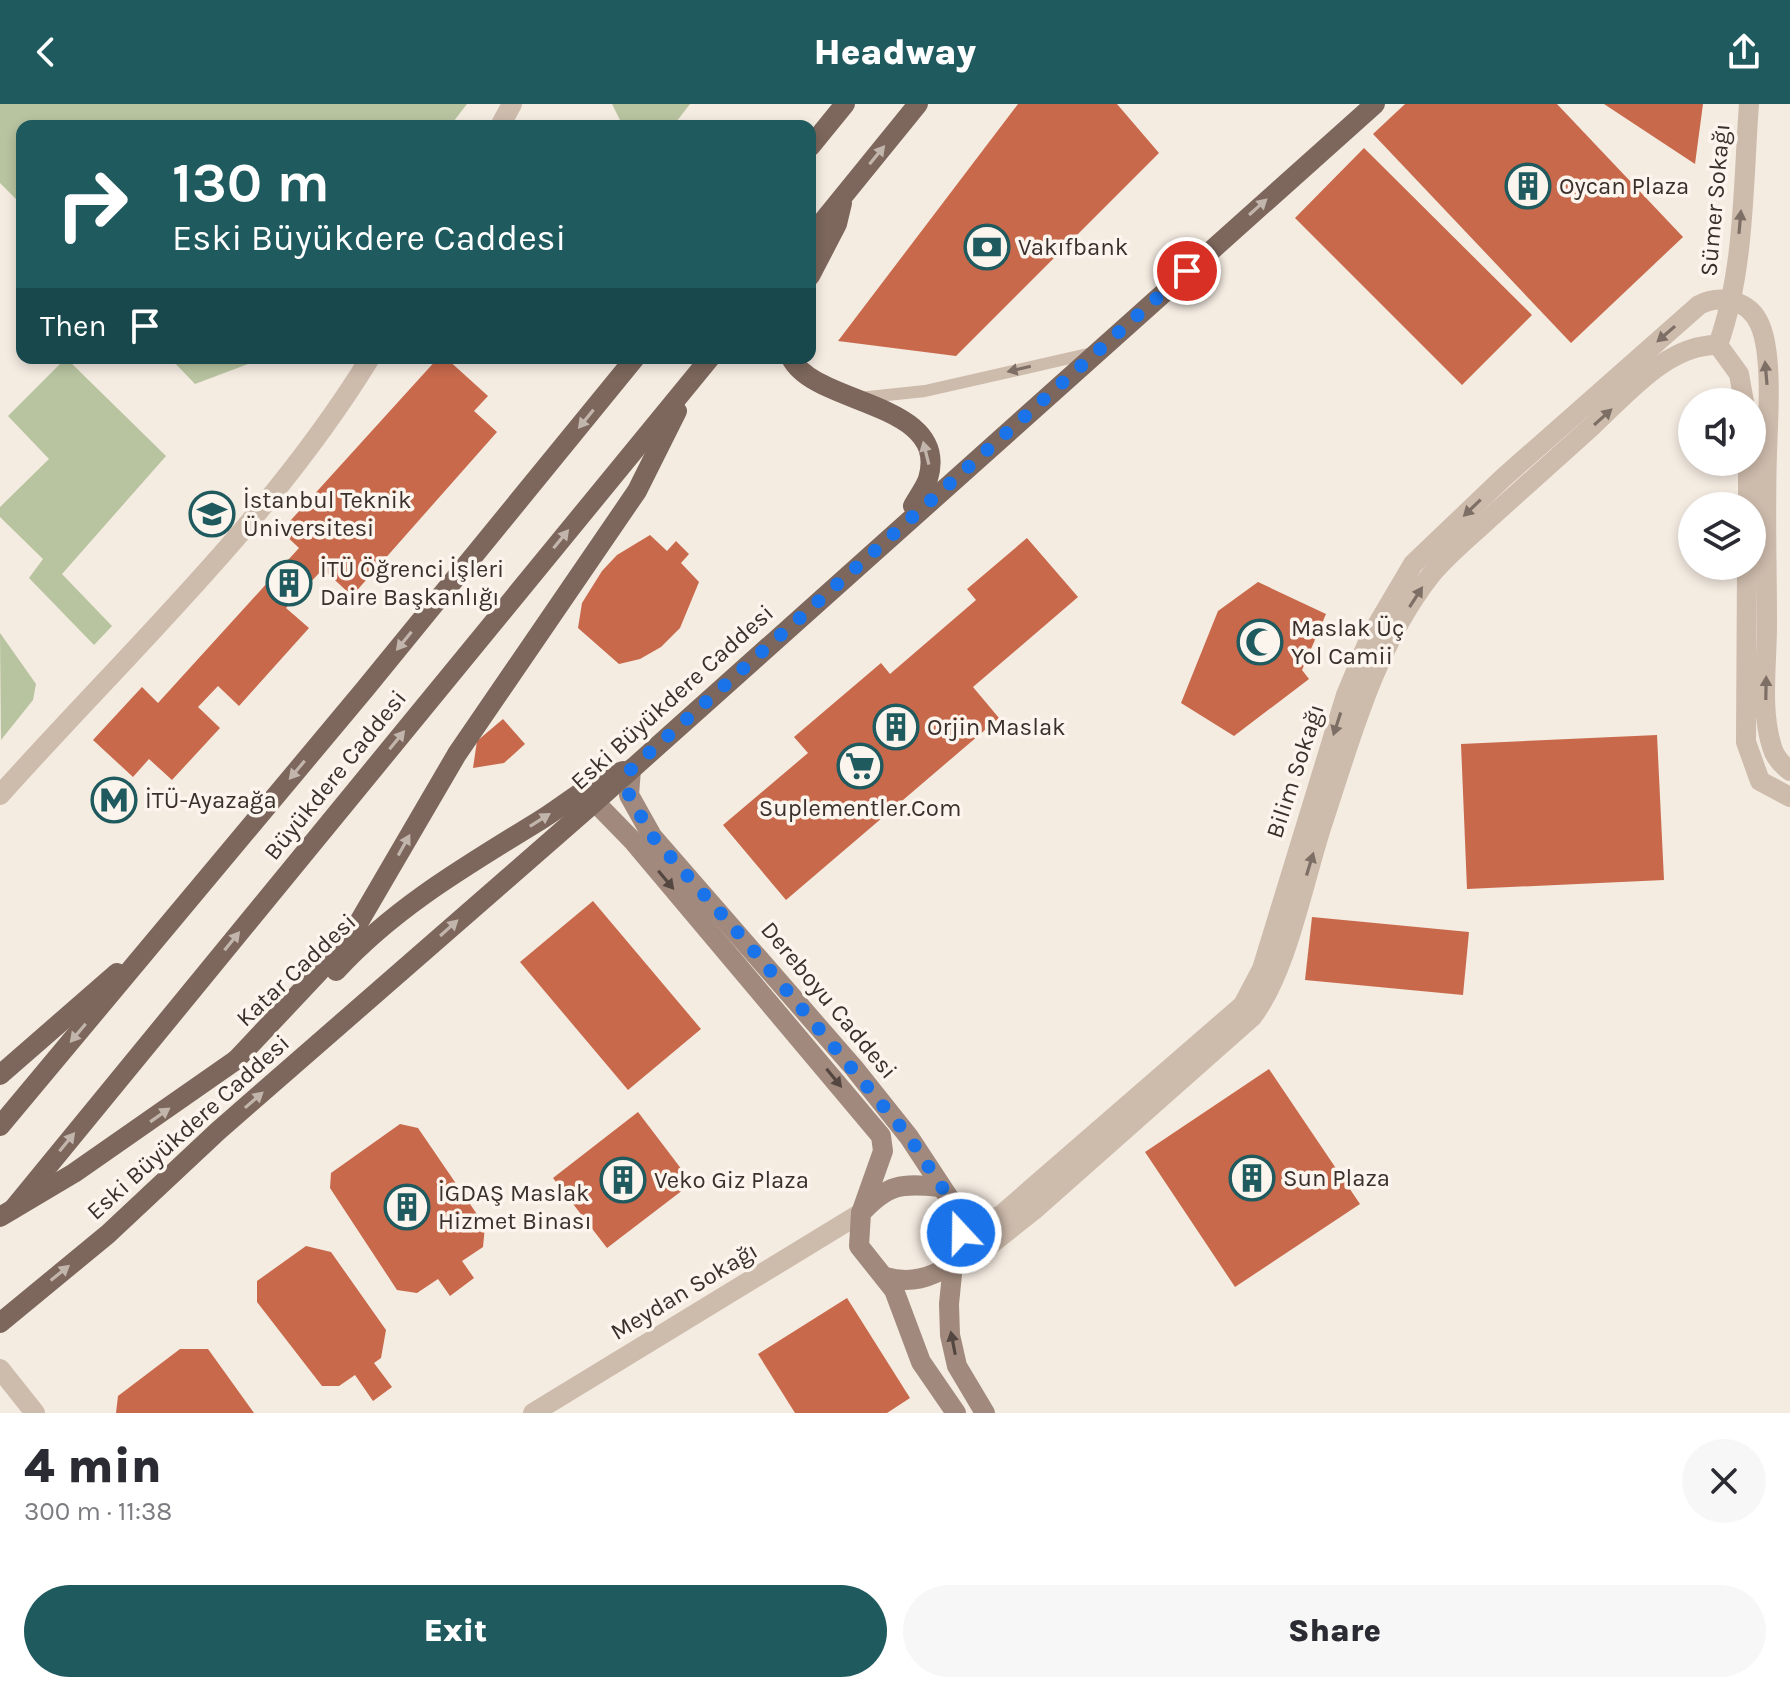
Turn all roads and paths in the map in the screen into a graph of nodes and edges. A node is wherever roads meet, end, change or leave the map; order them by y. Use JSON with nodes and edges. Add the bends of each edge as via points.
{"nodes":[{"id":1,"x":845,"y":104,"type":"edge"},
{"id":2,"x":918,"y":104,"type":"edge"},
{"id":3,"x":1375,"y":104,"type":"edge"},
{"id":4,"x":1749,"y":104,"type":"edge"},
{"id":5,"x":816,"y":140,"type":"edge"},
{"id":6,"x":844,"y":195,"type":"junction"},
{"id":7,"x":816,"y":230,"type":"edge"},
{"id":8,"x":816,"y":264,"type":"edge"},
{"id":9,"x":1731,"y":300,"type":"junction"},
{"id":10,"x":1718,"y":345,"type":"junction"},
{"id":11,"x":1095,"y":352,"type":"junction"},
{"id":12,"x":366,"y":364,"type":"edge"},
{"id":13,"x":630,"y":364,"type":"edge"},
{"id":14,"x":705,"y":364,"type":"edge"},
{"id":15,"x":797,"y":364,"type":"edge"},
{"id":16,"x":691,"y":382,"type":"junction"},
{"id":17,"x":1742,"y":388,"type":"edge"},
{"id":18,"x":856,"y":398,"type":"junction"},
{"id":19,"x":903,"y":524,"type":"junction"},
{"id":20,"x":1747,"y":580,"type":"edge"},
{"id":21,"x":1785,"y":767,"type":"edge"},
{"id":22,"x":631,"y":769,"type":"junction"},
{"id":23,"x":0,"y":795,"type":"edge"},
{"id":24,"x":1790,"y":797,"type":"edge"},
{"id":25,"x":595,"y":802,"type":"junction"},
{"id":26,"x":146,"y":952,"type":"junction"},
{"id":27,"x":236,"y":1060,"type":"junction"},
{"id":28,"x":0,"y":1075,"type":"edge"},
{"id":29,"x":0,"y":1126,"type":"edge"},
{"id":30,"x":939,"y":1187,"type":"junction"},
{"id":31,"x":861,"y":1213,"type":"junction"},
{"id":32,"x":959,"y":1213,"type":"junction"},
{"id":33,"x":0,"y":1217,"type":"edge"},
{"id":34,"x":0,"y":1224,"type":"edge"},
{"id":35,"x":953,"y":1264,"type":"junction"},
{"id":36,"x":885,"y":1277,"type":"junction"},
{"id":37,"x":0,"y":1323,"type":"edge"},
{"id":38,"x":0,"y":1369,"type":"edge"},
{"id":39,"x":35,"y":1413,"type":"edge"},
{"id":40,"x":533,"y":1413,"type":"edge"},
{"id":41,"x":956,"y":1413,"type":"edge"},
{"id":42,"x":985,"y":1413,"type":"edge"}],
"edges":[{"from":1,"to":5,"type":"main road"},
{"from":6,"to":2,"type":"main road","one_way":true},
{"from":11,"to":3,"type":"main road","name":"Eski Büyükdere Caddesi","one_way":true},
{"from":9,"to":4,"type":"street","name":"Sümer Sokağı","one_way":true},
{"from":6,"to":7,"type":"main road"},
{"from":6,"to":8,"type":"main road","via":[[837,224]]},
{"from":9,"to":10,"type":"street"},
{"from":21,"to":9,"type":"street","name":"Sümer Sokağı","one_way":true,"via":[[1772,749],[1766,714],[1764,338],[1750,311]]},
{"from":9,"to":32,"type":"street","name":"Bilim Sokağı","one_way":true,"via":[[1712,298],[1692,311],[1413,564],[1351,682],[1262,969],[1243,1005],[1000,1216],[979,1222],[964,1220]]},
{"from":10,"to":17,"type":"street","via":[[1739,374]]},
{"from":35,"to":10,"type":"street","name":"Bilim Sokağı","one_way":true,"via":[[990,1245],[1034,1210],[1263,1003],[1364,705],[1398,626],[1434,571],[1654,370],[1697,344]]},
{"from":11,"to":18,"type":"lane","one_way":true,"via":[[925,391]]},
{"from":11,"to":19,"type":"main road","name":"Eski Büyükdere Caddesi"},
{"from":12,"to":23,"type":"street","via":[[335,415],[264,506]]},
{"from":13,"to":26,"type":"main road","name":"Büyükdere Caddesi","one_way":true},
{"from":14,"to":16,"type":"main road","name":"Büyükdere Caddesi"},
{"from":15,"to":18,"type":"main road","via":[[814,381]]},
{"from":27,"to":16,"type":"main road","one_way":true,"via":[[356,927],[457,754],[637,491]]},
{"from":34,"to":16,"type":"main road","name":"Büyükdere Caddesi","one_way":true},
{"from":19,"to":18,"type":"main road","one_way":true,"via":[[928,480],[930,458],[911,427]]},
{"from":19,"to":22,"type":"main road","name":"Eski Büyükdere Caddesi"},
{"from":20,"to":24,"type":"street","via":[[1746,742],[1760,781]]},
{"from":22,"to":25,"type":"main road","name":"Eski Büyükdere Caddesi"},
{"from":27,"to":22,"type":"main road","name":"Katar Caddesi","one_way":true,"via":[[390,918],[598,779]]},
{"from":22,"to":30,"type":"street","name":"Dereboyu Caddesi","via":[[629,795],[652,836],[854,1068],[909,1137]]},
{"from":25,"to":31,"type":"street","name":"Dereboyu Caddesi","one_way":true,"via":[[881,1136],[883,1151]]},
{"from":37,"to":25,"type":"main road","name":"Eski Büyükdere Caddesi","one_way":true,"via":[[108,1234],[218,1131]]},
{"from":26,"to":28,"type":"main road","via":[[88,995]]},
{"from":26,"to":29,"type":"main road","name":"Büyükdere Caddesi","one_way":true},
{"from":33,"to":27,"type":"main road","name":"Katar Caddesi","one_way":true,"bridge":true,"via":[[74,1173]]},
{"from":30,"to":31,"type":"street","via":[[894,1186]]},
{"from":30,"to":32,"type":"street","name":"Dereboyu Caddesi"},
{"from":31,"to":36,"type":"street","via":[[859,1246]]},
{"from":31,"to":40,"type":"street","name":"Meydan Sokağı"},
{"from":32,"to":35,"type":"street","via":[[960,1250]]},
{"from":35,"to":36,"type":"street","via":[[904,1282]]},
{"from":42,"to":35,"type":"street","one_way":true,"via":[[957,1366],[950,1335]]},
{"from":36,"to":41,"type":"street","via":[[921,1362]]},
{"from":38,"to":39,"type":"street"}]}
